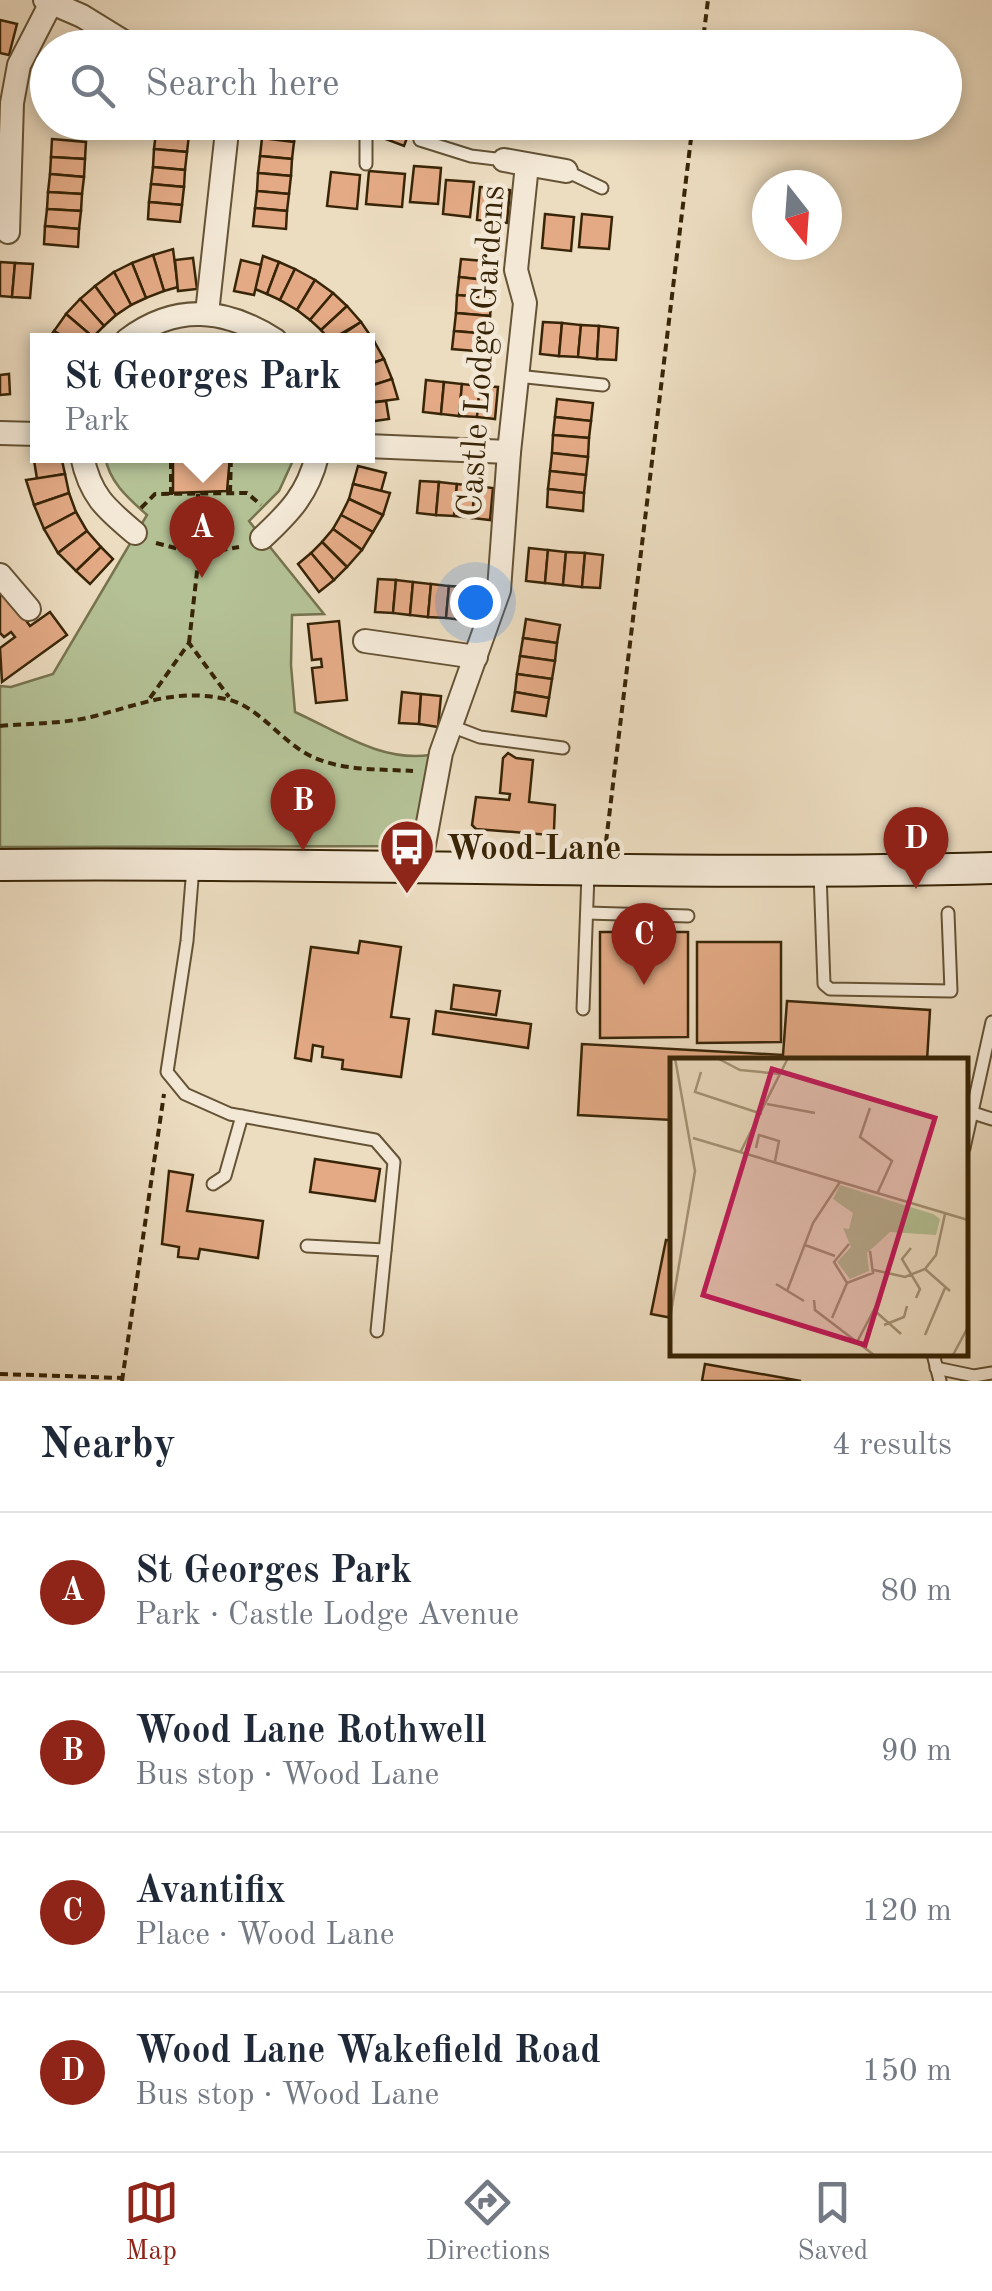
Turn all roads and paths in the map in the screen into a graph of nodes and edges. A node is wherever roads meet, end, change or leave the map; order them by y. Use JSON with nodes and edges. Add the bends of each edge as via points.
{"nodes":[{"id":1,"x":708,"y":0,"type":"edge"},
{"id":2,"x":48,"y":1,"type":"edge"},
{"id":3,"x":34,"y":30,"type":"edge"},
{"id":4,"x":105,"y":30,"type":"edge"},
{"id":5,"x":704,"y":30,"type":"edge"},
{"id":6,"x":30,"y":39,"type":"edge"},
{"id":7,"x":226,"y":140,"type":"edge"},
{"id":8,"x":366,"y":140,"type":"edge"},
{"id":9,"x":420,"y":140,"type":"dead end"},
{"id":10,"x":691,"y":140,"type":"edge"},
{"id":11,"x":515,"y":163,"type":"junction"},
{"id":12,"x":366,"y":164,"type":"dead end"},
{"id":13,"x":566,"y":171,"type":"joint"},
{"id":14,"x":602,"y":188,"type":"dead end"},
{"id":15,"x":4,"y":206,"type":"edge"},
{"id":16,"x":8,"y":232,"type":"dead end"},
{"id":17,"x":206,"y":313,"type":"junction"},
{"id":18,"x":136,"y":333,"type":"edge"},
{"id":19,"x":264,"y":333,"type":"edge"},
{"id":20,"x":517,"y":376,"type":"junction"},
{"id":21,"x":603,"y":384,"type":"dead end"},
{"id":22,"x":0,"y":433,"type":"edge"},
{"id":23,"x":30,"y":434,"type":"edge"},
{"id":24,"x":375,"y":446,"type":"edge"},
{"id":25,"x":509,"y":452,"type":"junction"},
{"id":26,"x":83,"y":463,"type":"edge"},
{"id":27,"x":172,"y":463,"type":"edge"},
{"id":28,"x":232,"y":463,"type":"edge"},
{"id":29,"x":316,"y":463,"type":"edge"},
{"id":30,"x":230,"y":493,"type":"junction"},
{"id":31,"x":198,"y":494,"type":"junction"},
{"id":32,"x":171,"y":495,"type":"junction"},
{"id":33,"x":280,"y":521,"type":"junction"},
{"id":34,"x":130,"y":529,"type":"junction"},
{"id":35,"x":262,"y":538,"type":"joint"},
{"id":36,"x":198,"y":554,"type":"junction"},
{"id":37,"x":0,"y":575,"type":"edge"},
{"id":38,"x":28,"y":610,"type":"dead end"},
{"id":39,"x":366,"y":641,"type":"dead end"},
{"id":40,"x":188,"y":643,"type":"junction"},
{"id":41,"x":476,"y":657,"type":"junction"},
{"id":42,"x":150,"y":698,"type":"junction"},
{"id":43,"x":230,"y":699,"type":"junction"},
{"id":44,"x":0,"y":726,"type":"edge"},
{"id":45,"x":452,"y":726,"type":"junction"},
{"id":46,"x":563,"y":748,"type":"dead end"},
{"id":47,"x":438,"y":772,"type":"junction"},
{"id":48,"x":193,"y":862,"type":"junction"},
{"id":49,"x":0,"y":864,"type":"edge"},
{"id":50,"x":420,"y":866,"type":"junction"},
{"id":51,"x":992,"y":868,"type":"edge"},
{"id":52,"x":595,"y":871,"type":"junction"},
{"id":53,"x":820,"y":873,"type":"junction"},
{"id":54,"x":587,"y":913,"type":"junction"},
{"id":55,"x":948,"y":913,"type":"dead end"},
{"id":56,"x":688,"y":916,"type":"dead end"},
{"id":57,"x":584,"y":1009,"type":"dead end"},
{"id":58,"x":992,"y":1022,"type":"edge"},
{"id":59,"x":167,"y":1072,"type":"junction"},
{"id":60,"x":973,"y":1113,"type":"junction"},
{"id":61,"x":242,"y":1116,"type":"junction"},
{"id":62,"x":992,"y":1119,"type":"edge"},
{"id":63,"x":967,"y":1136,"type":"edge"},
{"id":64,"x":213,"y":1184,"type":"dead end"},
{"id":65,"x":307,"y":1246,"type":"dead end"},
{"id":66,"x":385,"y":1250,"type":"junction"},
{"id":67,"x":377,"y":1331,"type":"dead end"},
{"id":68,"x":933,"y":1356,"type":"edge"},
{"id":69,"x":936,"y":1368,"type":"junction"},
{"id":70,"x":992,"y":1372,"type":"edge"},
{"id":71,"x":0,"y":1374,"type":"edge"},
{"id":72,"x":122,"y":1380,"type":"edge"},
{"id":73,"x":940,"y":1381,"type":"edge"}],
"edges":[{"from":1,"to":5,"type":"path"},
{"from":2,"to":3,"type":"street"},
{"from":2,"to":4,"type":"street"},
{"from":6,"to":15,"type":"street","via":[[18,65]]},
{"from":7,"to":17,"type":"street"},
{"from":8,"to":12,"type":"lane"},
{"from":9,"to":11,"type":"lane"},
{"from":10,"to":52,"type":"path"},
{"from":11,"to":13,"type":"street","name":"Castle Lodge Gardens"},
{"from":11,"to":20,"type":"street","name":"Castle Lodge Gardens","via":[[516,270],[525,302]]},
{"from":13,"to":14,"type":"lane"},
{"from":15,"to":16,"type":"street"},
{"from":17,"to":18,"type":"street","via":[[179,315]]},
{"from":17,"to":19,"type":"street"},
{"from":20,"to":21,"type":"lane"},
{"from":20,"to":25,"type":"street","name":"Castle Lodge Gardens"},
{"from":22,"to":23,"type":"street"},
{"from":24,"to":25,"type":"street"},
{"from":25,"to":41,"type":"street","name":"Castle Lodge Gardens","via":[[499,590]]},
{"from":26,"to":34,"type":"street","via":[[102,507]]},
{"from":27,"to":32,"type":"path"},
{"from":28,"to":30,"type":"path"},
{"from":29,"to":33,"type":"street","via":[[297,505]]},
{"from":30,"to":31,"type":"path"},
{"from":30,"to":33,"type":"path","via":[[248,493]]},
{"from":31,"to":32,"type":"path"},
{"from":31,"to":36,"type":"path"},
{"from":32,"to":34,"type":"path","via":[[155,494]]},
{"from":33,"to":35,"type":"street"},
{"from":34,"to":36,"type":"path"},
{"from":35,"to":36,"type":"path","via":[[230,552]]},
{"from":36,"to":40,"type":"path"},
{"from":37,"to":38,"type":"street"},
{"from":39,"to":41,"type":"street"},
{"from":40,"to":42,"type":"path"},
{"from":40,"to":43,"type":"path"},
{"from":41,"to":45,"type":"street","name":"Castle Lodge Gardens"},
{"from":42,"to":43,"type":"path"},
{"from":42,"to":44,"type":"path","via":[[78,719]]},
{"from":43,"to":47,"type":"path","via":[[314,758],[347,767]]},
{"from":45,"to":46,"type":"lane","via":[[480,737]]},
{"from":45,"to":47,"type":"street","name":"Castle Lodge Gardens"},
{"from":47,"to":50,"type":"street","name":"Castle Lodge Gardens"},
{"from":48,"to":49,"type":"street"},
{"from":48,"to":50,"type":"street"},
{"from":48,"to":59,"type":"lane"},
{"from":50,"to":52,"type":"street"},
{"from":51,"to":53,"type":"street"},
{"from":52,"to":53,"type":"street"},
{"from":52,"to":54,"type":"lane"},
{"from":53,"to":55,"type":"lane","via":[[824,984],[830,989],[951,991]]},
{"from":54,"to":56,"type":"lane"},
{"from":54,"to":57,"type":"lane"},
{"from":58,"to":60,"type":"lane"},
{"from":59,"to":61,"type":"lane","via":[[185,1094]]},
{"from":59,"to":72,"type":"path"},
{"from":60,"to":62,"type":"lane"},
{"from":60,"to":63,"type":"lane"},
{"from":61,"to":64,"type":"lane","via":[[225,1176]]},
{"from":61,"to":66,"type":"lane","via":[[375,1140],[384,1148],[394,1162]]},
{"from":65,"to":66,"type":"lane"},
{"from":66,"to":67,"type":"lane"},
{"from":68,"to":69,"type":"lane"},
{"from":69,"to":70,"type":"lane","via":[[974,1376]]},
{"from":69,"to":73,"type":"lane"},
{"from":71,"to":72,"type":"path"}]}
